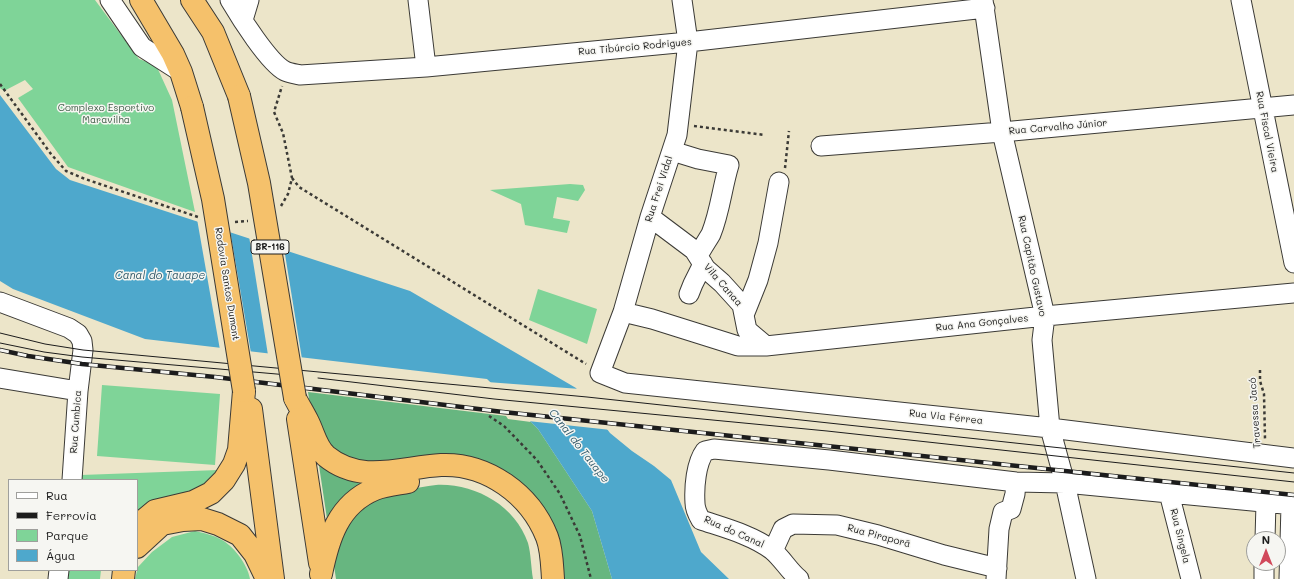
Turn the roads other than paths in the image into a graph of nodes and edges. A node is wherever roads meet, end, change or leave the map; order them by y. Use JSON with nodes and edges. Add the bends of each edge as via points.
{"nodes":[{"id":1,"x":110,"y":0,"type":"edge"},
{"id":2,"x":141,"y":0,"type":"edge"},
{"id":3,"x":192,"y":0,"type":"edge"},
{"id":4,"x":230,"y":0,"type":"edge"},
{"id":5,"x":249,"y":0,"type":"edge"},
{"id":6,"x":418,"y":0,"type":"edge"},
{"id":7,"x":682,"y":0,"type":"edge"},
{"id":8,"x":1241,"y":0,"type":"edge"},
{"id":9,"x":984,"y":4,"type":"edge"},
{"id":10,"x":243,"y":20,"type":"junction"},
{"id":11,"x":688,"y":42,"type":"junction"},
{"id":12,"x":426,"y":67,"type":"junction"},
{"id":13,"x":181,"y":72,"type":"junction"},
{"id":14,"x":1294,"y":105,"type":"edge"},
{"id":15,"x":1263,"y":109,"type":"junction"},
{"id":16,"x":1002,"y":132,"type":"junction"},
{"id":17,"x":822,"y":146,"type":"dead end"},
{"id":18,"x":672,"y":150,"type":"junction"},
{"id":19,"x":779,"y":182,"type":"road end"},
{"id":20,"x":650,"y":217,"type":"junction"},
{"id":21,"x":701,"y":260,"type":"junction"},
{"id":22,"x":1294,"y":263,"type":"edge"},
{"id":23,"x":1294,"y":293,"type":"edge"},
{"id":24,"x":689,"y":294,"type":"dead end"},
{"id":25,"x":0,"y":302,"type":"edge"},
{"id":26,"x":623,"y":312,"type":"junction"},
{"id":27,"x":744,"y":315,"type":"junction"},
{"id":28,"x":1045,"y":316,"type":"junction"},
{"id":29,"x":766,"y":346,"type":"junction"},
{"id":30,"x":600,"y":373,"type":"joint"},
{"id":31,"x":0,"y":378,"type":"edge"},
{"id":32,"x":78,"y":391,"type":"junction"},
{"id":33,"x":244,"y":391,"type":"junction"},
{"id":34,"x":294,"y":398,"type":"junction"},
{"id":35,"x":1050,"y":428,"type":"junction"},
{"id":36,"x":1294,"y":458,"type":"edge"},
{"id":37,"x":72,"y":479,"type":"edge"},
{"id":38,"x":383,"y":479,"type":"junction"},
{"id":39,"x":1016,"y":482,"type":"junction"},
{"id":40,"x":1065,"y":482,"type":"junction"},
{"id":41,"x":1169,"y":492,"type":"junction"},
{"id":42,"x":1266,"y":503,"type":"junction"},
{"id":43,"x":1292,"y":505,"type":"edge"},
{"id":44,"x":182,"y":513,"type":"junction"},
{"id":45,"x":138,"y":525,"type":"edge"},
{"id":46,"x":1265,"y":531,"type":"edge"},
{"id":47,"x":138,"y":546,"type":"edge"},
{"id":48,"x":773,"y":551,"type":"junction"},
{"id":49,"x":997,"y":573,"type":"edge"},
{"id":50,"x":322,"y":576,"type":"edge"},
{"id":51,"x":267,"y":579,"type":"edge"},
{"id":52,"x":273,"y":579,"type":"edge"},
{"id":53,"x":540,"y":579,"type":"edge"},
{"id":54,"x":553,"y":579,"type":"edge"},
{"id":55,"x":799,"y":579,"type":"edge"},
{"id":56,"x":1086,"y":579,"type":"edge"},
{"id":57,"x":1191,"y":579,"type":"edge"},
{"id":58,"x":1289,"y":579,"type":"edge"}],
"edges":[{"from":1,"to":13,"type":"street","via":[[142,47]]},
{"from":2,"to":13,"type":"highway","name":"Rodovia Santos Dumont"},
{"from":3,"to":34,"type":"highway","number":"BR-116","bridge":true,"via":[[213,32],[239,96],[259,183]]},
{"from":4,"to":10,"type":"street"},
{"from":5,"to":10,"type":"street"},
{"from":6,"to":12,"type":"street"},
{"from":7,"to":11,"type":"street","name":"Rua Frei Vidal"},
{"from":8,"to":15,"type":"street","name":"Rua Fiscal Vieira"},
{"from":9,"to":11,"type":"street","name":"Rua Tibúrcio Rodrigues"},
{"from":9,"to":16,"type":"street","name":"Rua Capitão Gustavo"},
{"from":10,"to":12,"type":"street","name":"Rua Tibúrcio Rodrigues","via":[[275,63],[286,72],[300,75]]},
{"from":11,"to":12,"type":"street","name":"Rua Tibúrcio Rodrigues"},
{"from":11,"to":18,"type":"street","name":"Rua Frei Vidal","via":[[677,135]]},
{"from":13,"to":33,"type":"highway","name":"Rodovia Santos Dumont","bridge":true,"via":[[192,107],[213,199]]},
{"from":14,"to":15,"type":"street","name":"Rua Carvalho Júnior"},
{"from":15,"to":16,"type":"street","name":"Rua Carvalho Júnior"},
{"from":15,"to":22,"type":"street","name":"Rua Fiscal Vieira"},
{"from":16,"to":17,"type":"street","name":"Rua Carvalho Júnior"},
{"from":16,"to":28,"type":"street","name":"Rua Capitão Gustavo"},
{"from":18,"to":20,"type":"street","name":"Rua Frei Vidal"},
{"from":18,"to":21,"type":"street","via":[[698,159],[729,165],[719,211]]},
{"from":19,"to":27,"type":"street","via":[[768,243],[758,280]]},
{"from":20,"to":21,"type":"street","name":"Vila Canaa","via":[[694,250]]},
{"from":20,"to":26,"type":"street","name":"Rua Frei Vidal"},
{"from":21,"to":24,"type":"street"},
{"from":21,"to":27,"type":"street","name":"Vila Canaa","via":[[706,269],[742,305]]},
{"from":23,"to":28,"type":"street","name":"Rua Ana Gonçalves"},
{"from":25,"to":32,"type":"street","name":"Rua Cumbica","via":[[69,328],[78,334],[83,350]]},
{"from":26,"to":29,"type":"street","name":"Rua Ana Gonçalves","via":[[738,346]]},
{"from":26,"to":30,"type":"street","name":"Rua Frei Vidal"},
{"from":27,"to":29,"type":"street","name":"Vila Canaa","via":[[747,330]]},
{"from":28,"to":29,"type":"street","name":"Rua Ana Gonçalves"},
{"from":28,"to":35,"type":"street","name":"Rua Capitão Gustavo","via":[[1042,340]]},
{"from":30,"to":35,"type":"street","name":"Rua Via Férrea","via":[[625,383]]},
{"from":31,"to":32,"type":"street"},
{"from":32,"to":37,"type":"street","name":"Rua Cumbica"},
{"from":33,"to":44,"type":"highway","via":[[239,450],[234,464],[212,493],[194,502]]},
{"from":33,"to":52,"type":"highway","name":"Rodovia Santos Dumont","via":[[252,413]]},
{"from":34,"to":38,"type":"highway","via":[[326,456],[345,467]]},
{"from":34,"to":50,"type":"highway","number":"BR-116"},
{"from":35,"to":36,"type":"street","name":"Rua Via Férrea"},
{"from":35,"to":40,"type":"street","name":"Rua Capitão Gustavo"},
{"from":38,"to":50,"type":"highway","via":[[344,511],[327,544]]},
{"from":38,"to":53,"type":"highway","via":[[445,478],[473,481],[490,488],[511,504],[529,527],[539,553]]},
{"from":38,"to":54,"type":"highway","via":[[441,465],[460,466],[493,477],[508,486],[532,509],[551,550]]},
{"from":39,"to":40,"type":"street"},
{"from":39,"to":48,"type":"street","name":"Rua do Canal","via":[[829,460],[706,451],[700,457],[694,504],[702,520],[759,541]]},
{"from":39,"to":49,"type":"street","via":[[1011,509],[1003,512],[1001,519]]},
{"from":40,"to":41,"type":"street"},
{"from":40,"to":56,"type":"street","name":"Rua Capitão Gustavo"},
{"from":41,"to":42,"type":"street"},
{"from":41,"to":57,"type":"street","name":"Rua Singela"},
{"from":42,"to":43,"type":"street"},
{"from":42,"to":46,"type":"street"},
{"from":43,"to":58,"type":"street"},
{"from":44,"to":45,"type":"highway","via":[[155,511]]},
{"from":44,"to":47,"type":"highway","via":[[162,524]]},
{"from":44,"to":51,"type":"highway","via":[[218,524],[240,535]]},
{"from":48,"to":49,"type":"street","name":"Rua Piraporã","via":[[783,529],[793,524],[837,525],[878,535]]},
{"from":48,"to":55,"type":"street","name":"Rua do Canal"}]}
